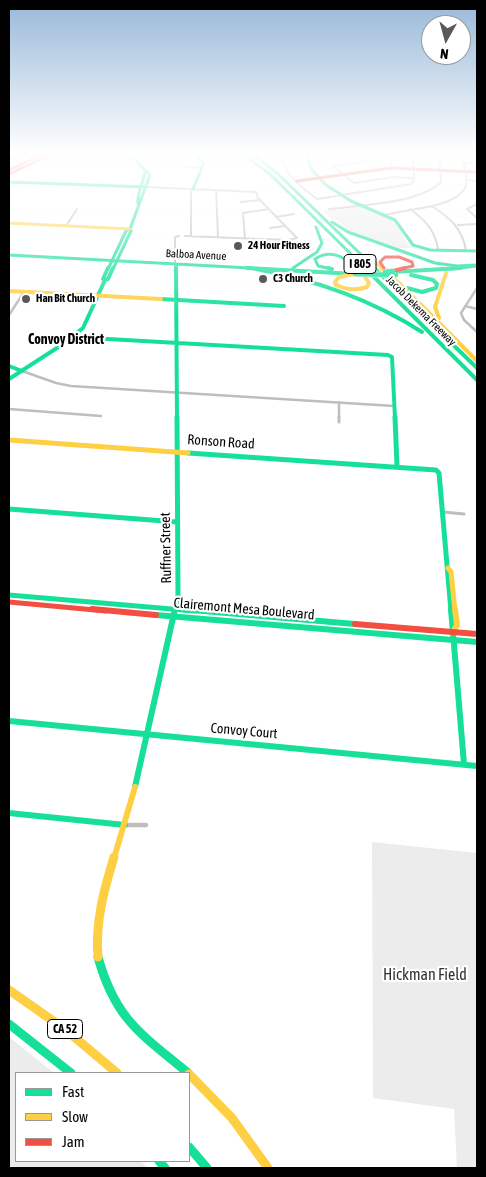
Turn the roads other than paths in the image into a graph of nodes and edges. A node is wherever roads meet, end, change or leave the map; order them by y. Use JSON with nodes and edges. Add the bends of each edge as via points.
{"nodes":[{"id":1,"x":137,"y":208,"type":"edge"},
{"id":2,"x":192,"y":208,"type":"edge"},
{"id":3,"x":217,"y":208,"type":"edge"},
{"id":4,"x":297,"y":208,"type":"edge"},
{"id":5,"x":304,"y":208,"type":"edge"},
{"id":6,"x":312,"y":208,"type":"edge"},
{"id":7,"x":313,"y":208,"type":"edge"},
{"id":8,"x":336,"y":208,"type":"edge"},
{"id":9,"x":367,"y":208,"type":"edge"},
{"id":10,"x":418,"y":208,"type":"edge"},
{"id":11,"x":435,"y":208,"type":"edge"},
{"id":12,"x":470,"y":208,"type":"edge"},
{"id":13,"x":77,"y":209,"type":"dead end"},
{"id":14,"x":269,"y":209,"type":"joint"},
{"id":15,"x":328,"y":209,"type":"dead end"},
{"id":16,"x":410,"y":209,"type":"junction"},
{"id":17,"x":294,"y":214,"type":"dead end"},
{"id":18,"x":385,"y":215,"type":"junction"},
{"id":19,"x":276,"y":217,"type":"junction"},
{"id":20,"x":477,"y":218,"type":"edge"},
{"id":21,"x":9,"y":223,"type":"edge"},
{"id":22,"x":477,"y":224,"type":"edge"},
{"id":23,"x":458,"y":225,"type":"junction"},
{"id":24,"x":66,"y":226,"type":"junction"},
{"id":25,"x":286,"y":226,"type":"junction"},
{"id":26,"x":316,"y":227,"type":"junction"},
{"id":27,"x":270,"y":228,"type":"dead end"},
{"id":28,"x":130,"y":229,"type":"junction"},
{"id":29,"x":335,"y":230,"type":"junction"},
{"id":30,"x":179,"y":236,"type":"dead end"},
{"id":31,"x":185,"y":236,"type":"dead end"},
{"id":32,"x":191,"y":236,"type":"junction"},
{"id":33,"x":218,"y":237,"type":"junction"},
{"id":34,"x":245,"y":238,"type":"junction"},
{"id":35,"x":438,"y":249,"type":"junction"},
{"id":36,"x":466,"y":250,"type":"junction"},
{"id":37,"x":477,"y":251,"type":"edge"},
{"id":38,"x":9,"y":255,"type":"edge"},
{"id":39,"x":114,"y":260,"type":"junction"},
{"id":40,"x":175,"y":263,"type":"junction"},
{"id":41,"x":477,"y":267,"type":"edge"},
{"id":42,"x":251,"y":268,"type":"junction"},
{"id":43,"x":293,"y":268,"type":"junction"},
{"id":44,"x":332,"y":269,"type":"junction"},
{"id":45,"x":354,"y":269,"type":"junction"},
{"id":46,"x":390,"y":272,"type":"junction"},
{"id":47,"x":446,"y":273,"type":"junction"},
{"id":48,"x":411,"y":275,"type":"junction"},
{"id":49,"x":366,"y":276,"type":"junction"},
{"id":50,"x":400,"y":284,"type":"junction"},
{"id":51,"x":9,"y":291,"type":"edge"},
{"id":52,"x":476,"y":291,"type":"edge"},
{"id":53,"x":24,"y":292,"type":"junction"},
{"id":54,"x":98,"y":296,"type":"junction"},
{"id":55,"x":176,"y":300,"type":"junction"},
{"id":56,"x":284,"y":306,"type":"dead end"},
{"id":57,"x":465,"y":306,"type":"junction"},
{"id":58,"x":477,"y":309,"type":"edge"},
{"id":59,"x":406,"y":310,"type":"junction"},
{"id":60,"x":9,"y":315,"type":"edge"},
{"id":61,"x":78,"y":330,"type":"junction"},
{"id":62,"x":477,"y":332,"type":"edge"},
{"id":63,"x":456,"y":339,"type":"junction"},
{"id":64,"x":176,"y":343,"type":"junction"},
{"id":65,"x":442,"y":346,"type":"junction"},
{"id":66,"x":477,"y":361,"type":"edge"},
{"id":67,"x":9,"y":366,"type":"edge"},
{"id":68,"x":477,"y":368,"type":"edge"},
{"id":69,"x":20,"y":370,"type":"junction"},
{"id":70,"x":9,"y":378,"type":"edge"},
{"id":71,"x":477,"y":380,"type":"edge"},
{"id":72,"x":177,"y":392,"type":"junction"},
{"id":73,"x":339,"y":402,"type":"junction"},
{"id":74,"x":394,"y":406,"type":"junction"},
{"id":75,"x":9,"y":409,"type":"edge"},
{"id":76,"x":102,"y":416,"type":"dead end"},
{"id":77,"x":339,"y":422,"type":"dead end"},
{"id":78,"x":9,"y":440,"type":"edge"},
{"id":79,"x":177,"y":452,"type":"junction"},
{"id":80,"x":397,"y":466,"type":"junction"},
{"id":81,"x":9,"y":510,"type":"edge"},
{"id":82,"x":443,"y":512,"type":"junction"},
{"id":83,"x":464,"y":514,"type":"dead end"},
{"id":84,"x":178,"y":522,"type":"junction"},
{"id":85,"x":9,"y":595,"type":"edge"},
{"id":86,"x":9,"y":602,"type":"edge"},
{"id":87,"x":174,"y":612,"type":"junction"},
{"id":88,"x":453,"y":632,"type":"junction"},
{"id":89,"x":477,"y":634,"type":"edge"},
{"id":90,"x":453,"y":639,"type":"junction"},
{"id":91,"x":477,"y":642,"type":"edge"},
{"id":92,"x":9,"y":721,"type":"edge"},
{"id":93,"x":148,"y":734,"type":"junction"},
{"id":94,"x":464,"y":764,"type":"junction"},
{"id":95,"x":477,"y":766,"type":"edge"},
{"id":96,"x":9,"y":813,"type":"edge"},
{"id":97,"x":125,"y":825,"type":"junction"},
{"id":98,"x":146,"y":825,"type":"dead end"},
{"id":99,"x":9,"y":990,"type":"edge"},
{"id":100,"x":9,"y":1024,"type":"edge"},
{"id":101,"x":70,"y":1072,"type":"edge"},
{"id":102,"x":117,"y":1072,"type":"edge"},
{"id":103,"x":188,"y":1072,"type":"edge"},
{"id":104,"x":190,"y":1074,"type":"edge"},
{"id":105,"x":190,"y":1148,"type":"edge"},
{"id":106,"x":207,"y":1168,"type":"edge"},
{"id":107,"x":268,"y":1168,"type":"edge"}],
"edges":[{"from":1,"to":28,"type":"main road"},
{"from":2,"to":32,"type":"street"},
{"from":3,"to":33,"type":"street"},
{"from":4,"to":26,"type":"main road"},
{"from":5,"to":59,"type":"main road","name":"Jacob Dekema Freeway","number":"I 805"},
{"from":6,"to":29,"type":"main road","name":"Jacob Dekema Freeway","number":"I 805"},
{"from":7,"to":41,"type":"main road","via":[[340,227],[370,240],[435,263]]},
{"from":8,"to":15,"type":"street"},
{"from":9,"to":18,"type":"main road"},
{"from":10,"to":16,"type":"street"},
{"from":11,"to":23,"type":"street"},
{"from":12,"to":20,"type":"street","via":[[467,209]]},
{"from":13,"to":24,"type":"street"},
{"from":14,"to":19,"type":"street"},
{"from":14,"to":34,"type":"street","via":[[243,213]]},
{"from":16,"to":18,"type":"street"},
{"from":16,"to":35,"type":"street","via":[[434,230]]},
{"from":17,"to":19,"type":"street"},
{"from":18,"to":35,"type":"main road","via":[[401,225],[409,242],[417,247]]},
{"from":19,"to":25,"type":"street"},
{"from":21,"to":24,"type":"main road"},
{"from":22,"to":23,"type":"street"},
{"from":23,"to":36,"type":"street"},
{"from":24,"to":28,"type":"main road"},
{"from":25,"to":27,"type":"street"},
{"from":25,"to":34,"type":"street","via":[[295,240]]},
{"from":26,"to":43,"type":"main road","via":[[322,242],[320,248]]},
{"from":26,"to":45,"type":"main road"},
{"from":28,"to":39,"type":"main road"},
{"from":29,"to":46,"type":"main road"},
{"from":29,"to":68,"type":"main road","name":"Jacob Dekema Freeway","number":"I 805"},
{"from":30,"to":40,"type":"street","name":"Ruffner Street","via":[[175,237]]},
{"from":31,"to":32,"type":"street"},
{"from":32,"to":33,"type":"street"},
{"from":33,"to":34,"type":"street"},
{"from":35,"to":36,"type":"main road"},
{"from":36,"to":37,"type":"main road"},
{"from":38,"to":39,"type":"main road","name":"Balboa Avenue"},
{"from":39,"to":40,"type":"main road","name":"Balboa Avenue"},
{"from":39,"to":40,"type":"main road","name":"Balboa Avenue"},
{"from":39,"to":54,"type":"main road"},
{"from":40,"to":42,"type":"main road","name":"Balboa Avenue"},
{"from":40,"to":43,"type":"main road","name":"Balboa Avenue"},
{"from":40,"to":55,"type":"main road","name":"Ruffner Street"},
{"from":41,"to":46,"type":"main road","name":"Balboa Avenue"},
{"from":41,"to":47,"type":"main road","name":"Balboa Avenue"},
{"from":42,"to":45,"type":"main road","name":"Balboa Avenue"},
{"from":42,"to":65,"type":"main road","via":[[297,276],[379,304]]},
{"from":43,"to":44,"type":"main road","name":"Balboa Avenue"},
{"from":44,"to":45,"type":"main road","name":"Balboa Avenue"},
{"from":44,"to":45,"type":"main road","via":[[318,266],[315,259],[322,254],[337,254]]},
{"from":45,"to":46,"type":"main road","name":"Balboa Avenue","bridge":true},
{"from":45,"to":46,"type":"main road","name":"Balboa Avenue","bridge":true},
{"from":45,"to":49,"type":"main road"},
{"from":45,"to":49,"type":"main road","via":[[339,277],[336,285],[359,290],[367,287]]},
{"from":46,"to":48,"type":"main road","name":"Balboa Avenue"},
{"from":46,"to":50,"type":"main road"},
{"from":47,"to":48,"type":"main road","name":"Balboa Avenue"},
{"from":47,"to":63,"type":"main road","via":[[434,310]]},
{"from":48,"to":50,"type":"main road","via":[[433,280],[436,288],[420,292]]},
{"from":49,"to":59,"type":"main road","via":[[396,305]]},
{"from":50,"to":63,"type":"main road"},
{"from":51,"to":53,"type":"main road"},
{"from":52,"to":57,"type":"street"},
{"from":53,"to":54,"type":"main road"},
{"from":53,"to":60,"type":"street"},
{"from":54,"to":55,"type":"main road"},
{"from":54,"to":61,"type":"main road","via":[[88,318]]},
{"from":55,"to":56,"type":"main road"},
{"from":55,"to":64,"type":"main road","name":"Ruffner Street"},
{"from":57,"to":58,"type":"street"},
{"from":57,"to":62,"type":"street","via":[[461,317]]},
{"from":59,"to":65,"type":"main road","name":"Jacob Dekema Freeway","number":"I 805"},
{"from":61,"to":64,"type":"main road","via":[[91,338]]},
{"from":61,"to":69,"type":"main road"},
{"from":61,"to":69,"type":"main road"},
{"from":63,"to":66,"type":"main road"},
{"from":64,"to":72,"type":"main road","name":"Ruffner Street"},
{"from":64,"to":74,"type":"main road","via":[[388,355],[392,357]]},
{"from":65,"to":71,"type":"main road","name":"Jacob Dekema Freeway","number":"I 805"},
{"from":67,"to":69,"type":"main road"},
{"from":69,"to":70,"type":"main road"},
{"from":69,"to":72,"type":"street","via":[[65,385]]},
{"from":72,"to":73,"type":"street"},
{"from":72,"to":79,"type":"main road","name":"Ruffner Street"},
{"from":73,"to":74,"type":"street"},
{"from":73,"to":77,"type":"street"},
{"from":74,"to":80,"type":"main road"},
{"from":75,"to":76,"type":"street"},
{"from":78,"to":79,"type":"main road","name":"Ronson Road"},
{"from":79,"to":80,"type":"main road","name":"Ronson Road"},
{"from":79,"to":84,"type":"main road","name":"Ruffner Street"},
{"from":80,"to":82,"type":"main road","name":"Ronson Road","via":[[432,469],[439,473]]},
{"from":81,"to":84,"type":"main road"},
{"from":82,"to":83,"type":"street"},
{"from":82,"to":88,"type":"main road"},
{"from":84,"to":87,"type":"main road","name":"Ruffner Street","via":[[179,591]]},
{"from":85,"to":87,"type":"main road","name":"Clairemont Mesa Boulevard"},
{"from":86,"to":87,"type":"main road","name":"Clairemont Mesa Boulevard"},
{"from":87,"to":88,"type":"main road","name":"Clairemont Mesa Boulevard"},
{"from":87,"to":90,"type":"main road","name":"Clairemont Mesa Boulevard"},
{"from":87,"to":93,"type":"main road","name":"Ruffner Street"},
{"from":88,"to":89,"type":"main road","name":"Clairemont Mesa Boulevard"},
{"from":88,"to":90,"type":"main road"},
{"from":90,"to":91,"type":"main road","name":"Clairemont Mesa Boulevard"},
{"from":90,"to":94,"type":"main road"},
{"from":92,"to":93,"type":"main road","name":"Convoy Court"},
{"from":93,"to":94,"type":"main road","name":"Convoy Court"},
{"from":93,"to":97,"type":"main road","name":"Ruffner Street"},
{"from":94,"to":95,"type":"main road","name":"Convoy Court"},
{"from":96,"to":97,"type":"main road"},
{"from":97,"to":98,"type":"street"},
{"from":97,"to":103,"type":"main road","name":"Ruffner Street","via":[[102,900],[97,954],[106,984],[118,1006],[132,1024]]},
{"from":99,"to":102,"type":"main road","number":"CA 52","via":[[66,1030]]},
{"from":100,"to":101,"type":"main road","number":"CA 52"},
{"from":104,"to":107,"type":"main road","name":"Ruffner Street","via":[[232,1118]]},
{"from":105,"to":106,"type":"main road"}]}
